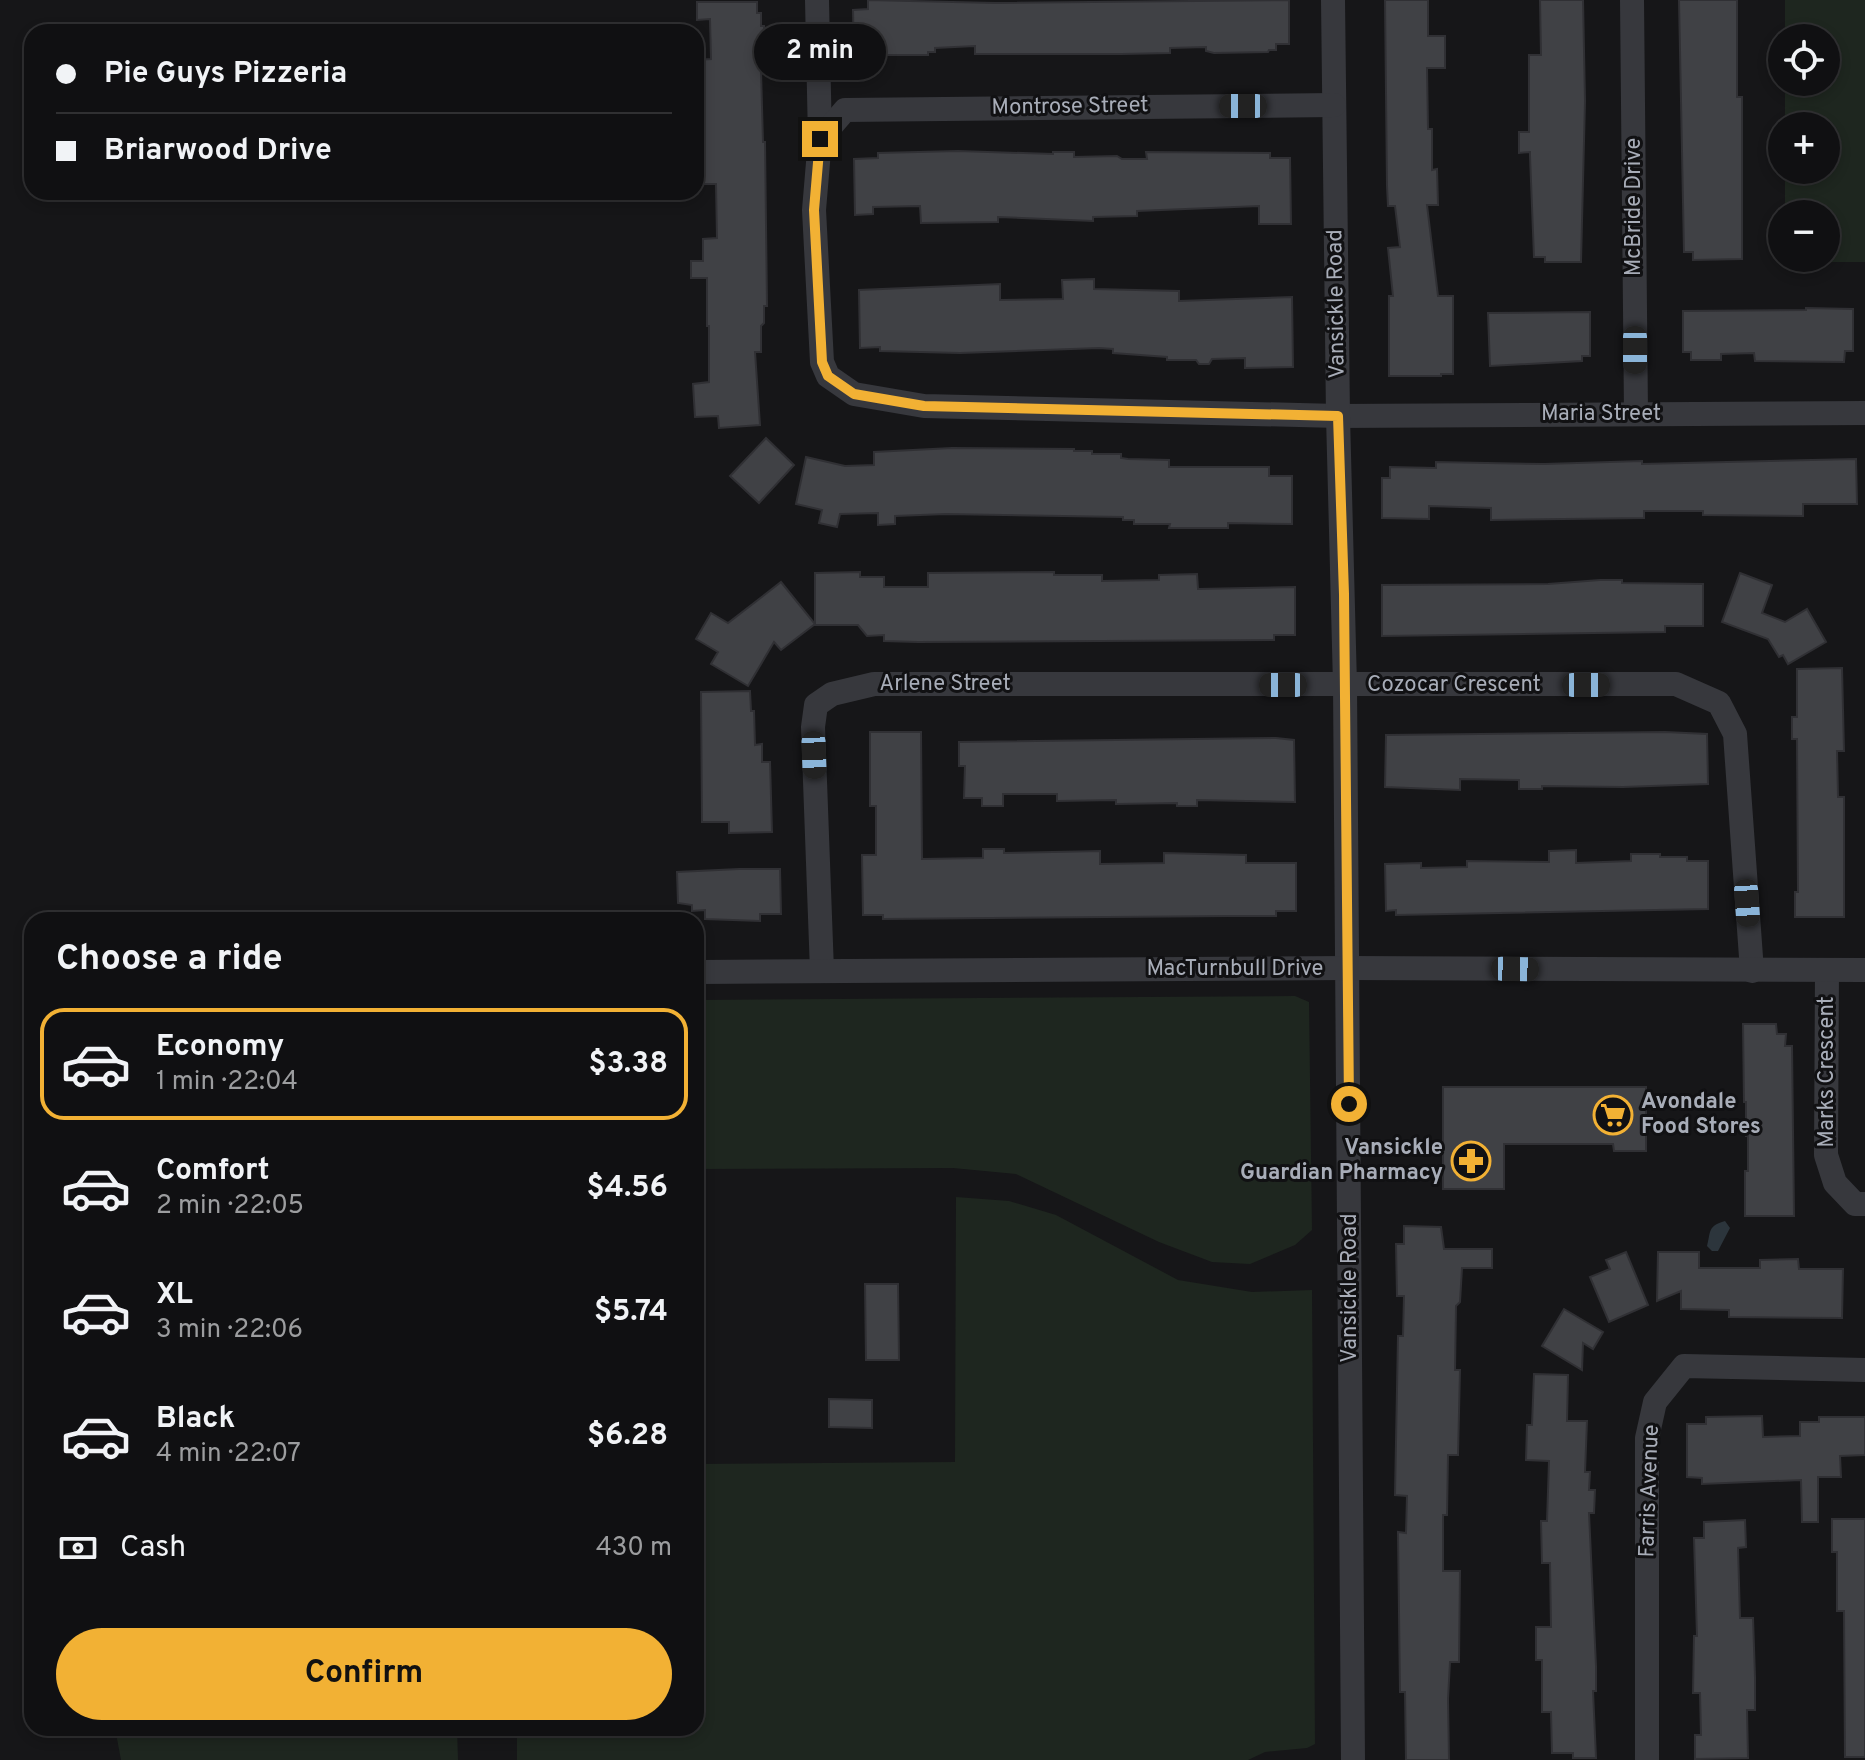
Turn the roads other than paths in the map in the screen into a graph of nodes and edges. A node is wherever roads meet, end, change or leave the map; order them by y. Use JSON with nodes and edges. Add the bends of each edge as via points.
{"nodes":[{"id":1,"x":817,"y":0,"type":"edge"},
{"id":2,"x":1333,"y":0,"type":"edge"},
{"id":3,"x":1632,"y":0,"type":"edge"},
{"id":4,"x":1334,"y":105,"type":"junction"},
{"id":5,"x":820,"y":139,"type":"junction"},
{"id":6,"x":1636,"y":413,"type":"junction"},
{"id":7,"x":1865,"y":413,"type":"edge"},
{"id":8,"x":1338,"y":416,"type":"junction"},
{"id":9,"x":1345,"y":685,"type":"junction"},
{"id":10,"x":1348,"y":968,"type":"junction"},
{"id":11,"x":1827,"y":970,"type":"junction"},
{"id":12,"x":1865,"y":970,"type":"edge"},
{"id":13,"x":822,"y":971,"type":"junction"},
{"id":14,"x":1752,"y":971,"type":"junction"},
{"id":15,"x":704,"y":972,"type":"edge"},
{"id":16,"x":1865,"y":1204,"type":"edge"},
{"id":17,"x":1865,"y":1370,"type":"edge"},
{"id":18,"x":1353,"y":1760,"type":"edge"},
{"id":19,"x":1647,"y":1760,"type":"edge"}],
"edges":[{"from":1,"to":5,"type":"street","name":"Maria Street"},
{"from":2,"to":4,"type":"street","name":"Vansickle Road"},
{"from":3,"to":6,"type":"street","name":"McBride Drive"},
{"from":4,"to":5,"type":"street","name":"Montrose Street","via":[[845,110]]},
{"from":4,"to":8,"type":"street","name":"Vansickle Road"},
{"from":5,"to":8,"type":"street","name":"Maria Street","via":[[814,210],[822,362],[828,376],[854,394],[924,406]]},
{"from":6,"to":7,"type":"street","name":"Maria Street"},
{"from":6,"to":8,"type":"street","name":"Maria Street"},
{"from":8,"to":9,"type":"street","name":"Vansickle Road"},
{"from":9,"to":10,"type":"street","name":"Vansickle Road"},
{"from":9,"to":13,"type":"street","name":"Arlene Street","via":[[874,684],[832,694],[816,705],[813,727]]},
{"from":9,"to":14,"type":"street","name":"Cozocar Crescent","via":[[1676,684],[1719,703],[1735,734]]},
{"from":10,"to":13,"type":"street","name":"MacTurnbull Drive"},
{"from":10,"to":14,"type":"street","name":"MacTurnbull Drive"},
{"from":10,"to":18,"type":"street","name":"Vansickle Road"},
{"from":11,"to":12,"type":"street","name":"MacTurnbull Drive"},
{"from":11,"to":14,"type":"street","name":"MacTurnbull Drive"},
{"from":11,"to":16,"type":"street","name":"Marks Crescent","via":[[1826,1155],[1835,1183],[1855,1204]]},
{"from":13,"to":15,"type":"street","name":"MacTurnbull Drive"},
{"from":17,"to":19,"type":"street","name":"Farris Avenue","via":[[1684,1366],[1655,1402],[1647,1438]]}]}
